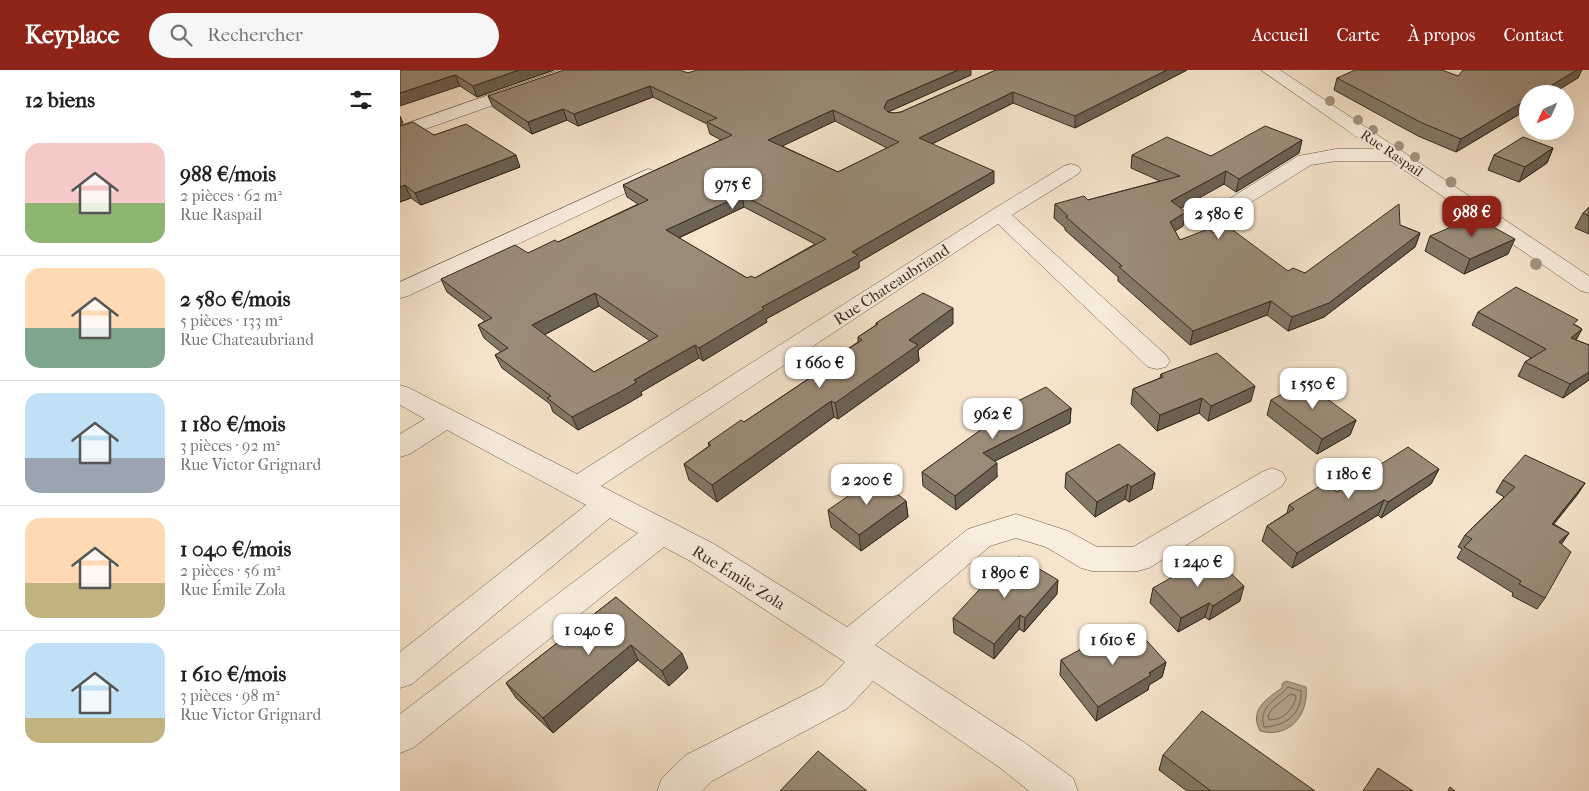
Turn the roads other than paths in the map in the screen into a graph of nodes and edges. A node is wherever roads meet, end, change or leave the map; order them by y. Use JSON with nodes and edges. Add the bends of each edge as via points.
{"nodes":[{"id":1,"x":576,"y":70,"type":"edge"},
{"id":2,"x":1269,"y":70,"type":"edge"},
{"id":3,"x":400,"y":132,"type":"edge"},
{"id":4,"x":1394,"y":155,"type":"junction"},
{"id":5,"x":1070,"y":170,"type":"dead end"},
{"id":6,"x":648,"y":174,"type":"edge"},
{"id":7,"x":999,"y":214,"type":"junction"},
{"id":8,"x":1204,"y":223,"type":"dead end"},
{"id":9,"x":1589,"y":286,"type":"edge"},
{"id":10,"x":400,"y":291,"type":"edge"},
{"id":11,"x":1157,"y":361,"type":"dead end"},
{"id":12,"x":400,"y":394,"type":"edge"},
{"id":13,"x":445,"y":418,"type":"junction"},
{"id":14,"x":400,"y":446,"type":"edge"},
{"id":15,"x":1272,"y":478,"type":"dead end"},
{"id":16,"x":577,"y":488,"type":"junction"},
{"id":17,"x":607,"y":504,"type":"junction"},
{"id":18,"x":660,"y":532,"type":"junction"},
{"id":19,"x":860,"y":653,"type":"junction"},
{"id":20,"x":400,"y":674,"type":"edge"},
{"id":21,"x":400,"y":736,"type":"edge"},
{"id":22,"x":676,"y":791,"type":"edge"},
{"id":23,"x":1059,"y":791,"type":"edge"}],
"edges":[{"from":1,"to":3,"type":"street"},
{"from":2,"to":4,"type":"street","name":"Rue Raspail"},
{"from":4,"to":8,"type":"street","via":[[1336,155],[1305,160]]},
{"from":4,"to":9,"type":"street","name":"Rue Raspail"},
{"from":5,"to":7,"type":"street","name":"Rue Chateaubriand"},
{"from":6,"to":10,"type":"street"},
{"from":7,"to":11,"type":"street"},
{"from":7,"to":16,"type":"street","name":"Rue Chateaubriand"},
{"from":12,"to":13,"type":"street","name":"Rue Émile Zola"},
{"from":13,"to":14,"type":"street"},
{"from":13,"to":16,"type":"street","name":"Rue Émile Zola"},
{"from":15,"to":19,"type":"street","via":[[1138,559],[1092,559],[1057,539],[1016,526],[979,537]]},
{"from":16,"to":17,"type":"street","name":"Rue Émile Zola"},
{"from":17,"to":18,"type":"street","name":"Rue Émile Zola"},
{"from":17,"to":20,"type":"street"},
{"from":18,"to":19,"type":"street","name":"Rue Émile Zola","via":[[702,553]]},
{"from":18,"to":21,"type":"street"},
{"from":19,"to":22,"type":"street","via":[[835,697],[699,768]]},
{"from":19,"to":23,"type":"street","name":"Rue Émile Zola","via":[[1012,755]]}]}
